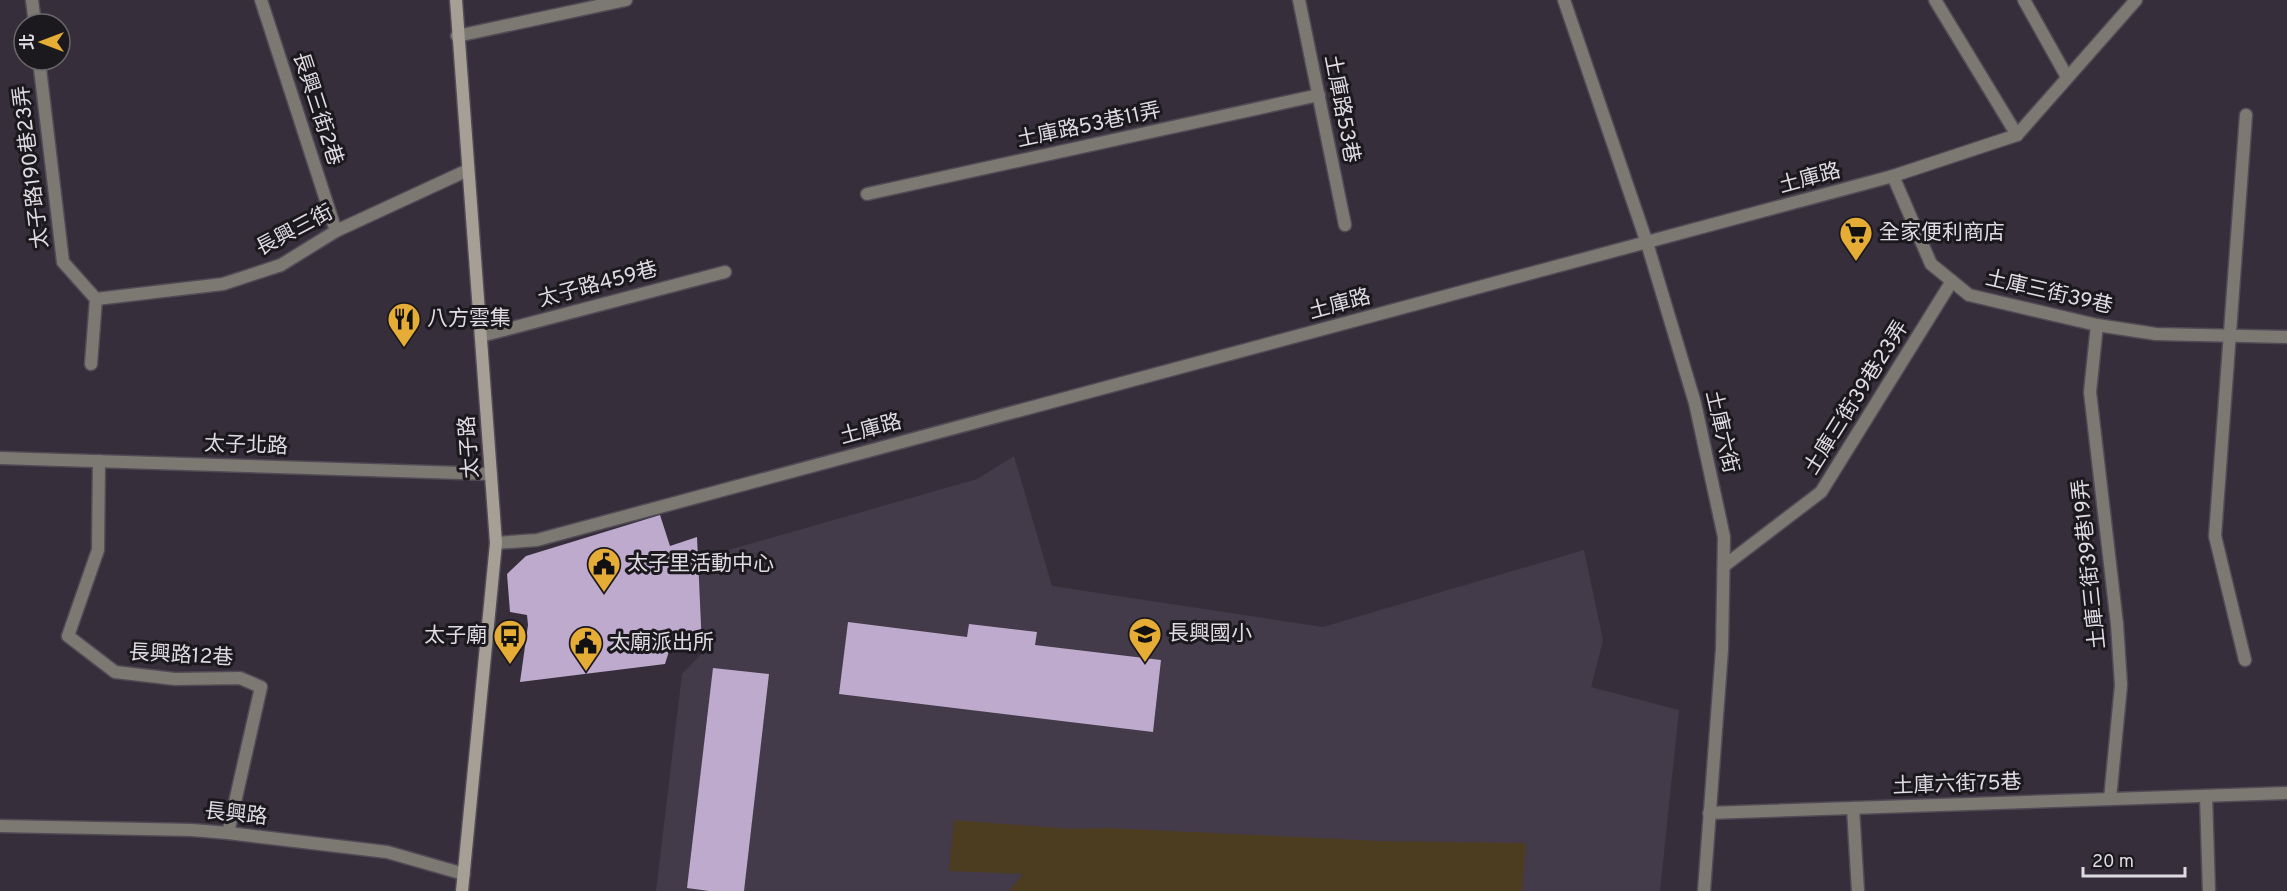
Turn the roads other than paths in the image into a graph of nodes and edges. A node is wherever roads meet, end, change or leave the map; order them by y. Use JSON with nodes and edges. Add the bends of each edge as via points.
{"nodes":[{"id":1,"x":261,"y":0,"type":"edge"},
{"id":2,"x":456,"y":0,"type":"edge"},
{"id":3,"x":626,"y":0,"type":"edge"},
{"id":4,"x":1299,"y":0,"type":"edge"},
{"id":5,"x":1564,"y":0,"type":"edge"},
{"id":6,"x":1935,"y":0,"type":"edge"},
{"id":7,"x":2024,"y":0,"type":"edge"},
{"id":8,"x":2136,"y":0,"type":"edge"},
{"id":9,"x":457,"y":36,"type":"junction"},
{"id":10,"x":40,"y":72,"type":"edge"},
{"id":11,"x":2067,"y":77,"type":"junction"},
{"id":12,"x":1319,"y":95,"type":"junction"},
{"id":13,"x":2246,"y":116,"type":"dead end"},
{"id":14,"x":2017,"y":135,"type":"junction"},
{"id":15,"x":468,"y":170,"type":"junction"},
{"id":16,"x":1893,"y":176,"type":"junction"},
{"id":17,"x":867,"y":194,"type":"dead end"},
{"id":18,"x":1345,"y":225,"type":"dead end"},
{"id":19,"x":336,"y":231,"type":"junction"},
{"id":20,"x":1647,"y":243,"type":"junction"},
{"id":21,"x":725,"y":272,"type":"dead end"},
{"id":22,"x":1952,"y":281,"type":"junction"},
{"id":23,"x":96,"y":299,"type":"junction"},
{"id":24,"x":2097,"y":325,"type":"junction"},
{"id":25,"x":481,"y":336,"type":"junction"},
{"id":26,"x":2229,"y":336,"type":"junction"},
{"id":27,"x":2287,"y":337,"type":"edge"},
{"id":28,"x":91,"y":364,"type":"dead end"},
{"id":29,"x":0,"y":458,"type":"edge"},
{"id":30,"x":99,"y":461,"type":"junction"},
{"id":31,"x":491,"y":474,"type":"junction"},
{"id":32,"x":496,"y":543,"type":"junction"},
{"id":33,"x":1724,"y":566,"type":"junction"},
{"id":34,"x":2245,"y":660,"type":"dead end"},
{"id":35,"x":2287,"y":793,"type":"edge"},
{"id":36,"x":2205,"y":796,"type":"junction"},
{"id":37,"x":2110,"y":799,"type":"junction"},
{"id":38,"x":1853,"y":808,"type":"junction"},
{"id":39,"x":1709,"y":813,"type":"junction"},
{"id":40,"x":0,"y":826,"type":"edge"},
{"id":41,"x":228,"y":833,"type":"junction"},
{"id":42,"x":464,"y":874,"type":"junction"},
{"id":43,"x":462,"y":891,"type":"edge"},
{"id":44,"x":1704,"y":891,"type":"edge"},
{"id":45,"x":1858,"y":891,"type":"edge"},
{"id":46,"x":2209,"y":891,"type":"edge"}],
"edges":[{"from":1,"to":19,"type":"street","name":"長興三街2巷"},
{"from":2,"to":9,"type":"street","name":"太子路"},
{"from":3,"to":9,"type":"street"},
{"from":4,"to":12,"type":"street","name":"土庫路53巷"},
{"from":5,"to":20,"type":"street","name":"土庫六街"},
{"from":6,"to":14,"type":"street"},
{"from":7,"to":11,"type":"street"},
{"from":8,"to":11,"type":"street"},
{"from":9,"to":15,"type":"street","name":"太子路"},
{"from":10,"to":23,"type":"street","name":"太子路190巷23弄","via":[[63,262]]},
{"from":11,"to":14,"type":"street"},
{"from":12,"to":17,"type":"street","name":"土庫路53巷11弄"},
{"from":12,"to":18,"type":"street","name":"土庫路53巷"},
{"from":13,"to":26,"type":"street"},
{"from":14,"to":16,"type":"street","name":"土庫路"},
{"from":15,"to":19,"type":"street","name":"長興三街"},
{"from":15,"to":25,"type":"street","name":"太子路"},
{"from":16,"to":20,"type":"street","name":"土庫路"},
{"from":16,"to":22,"type":"street","name":"土庫三街39巷","via":[[1931,264]]},
{"from":19,"to":23,"type":"street","name":"長興三街","via":[[281,265],[223,284]]},
{"from":20,"to":32,"type":"street","name":"土庫路","via":[[537,540]]},
{"from":20,"to":33,"type":"street","name":"土庫六街","via":[[1695,403],[1724,537]]},
{"from":21,"to":25,"type":"street","name":"太子路459巷"},
{"from":22,"to":24,"type":"street","name":"土庫三街39巷","via":[[1969,295]]},
{"from":22,"to":33,"type":"street","name":"土庫三街39巷23弄","via":[[1821,492]]},
{"from":23,"to":28,"type":"street"},
{"from":24,"to":26,"type":"street","name":"土庫三街39巷","via":[[2156,334]]},
{"from":24,"to":37,"type":"street","name":"土庫三街39巷19弄","via":[[2090,392],[2118,624],[2121,686]]},
{"from":25,"to":31,"type":"street","name":"太子路"},
{"from":26,"to":27,"type":"street","name":"土庫三街39巷"},
{"from":26,"to":34,"type":"street","via":[[2215,536]]},
{"from":29,"to":30,"type":"street","name":"太子北路"},
{"from":30,"to":31,"type":"street","name":"太子北路"},
{"from":30,"to":41,"type":"street","name":"長興路12巷","via":[[98,550],[68,636],[116,672],[175,679],[240,678],[261,687]]},
{"from":31,"to":32,"type":"street","name":"太子路"},
{"from":32,"to":42,"type":"street","name":"太子路"},
{"from":33,"to":39,"type":"street","name":"土庫六街","via":[[1722,649]]},
{"from":35,"to":36,"type":"street","name":"土庫六街75巷"},
{"from":36,"to":37,"type":"street","name":"土庫六街75巷"},
{"from":36,"to":46,"type":"street"},
{"from":37,"to":38,"type":"street","name":"土庫六街75巷"},
{"from":38,"to":39,"type":"street","name":"土庫六街75巷"},
{"from":38,"to":45,"type":"street"},
{"from":39,"to":44,"type":"street","name":"土庫六街"},
{"from":40,"to":41,"type":"street","name":"長興路"},
{"from":41,"to":42,"type":"street","name":"長興路","via":[[387,852]]},
{"from":42,"to":43,"type":"street","name":"太子路"}]}
